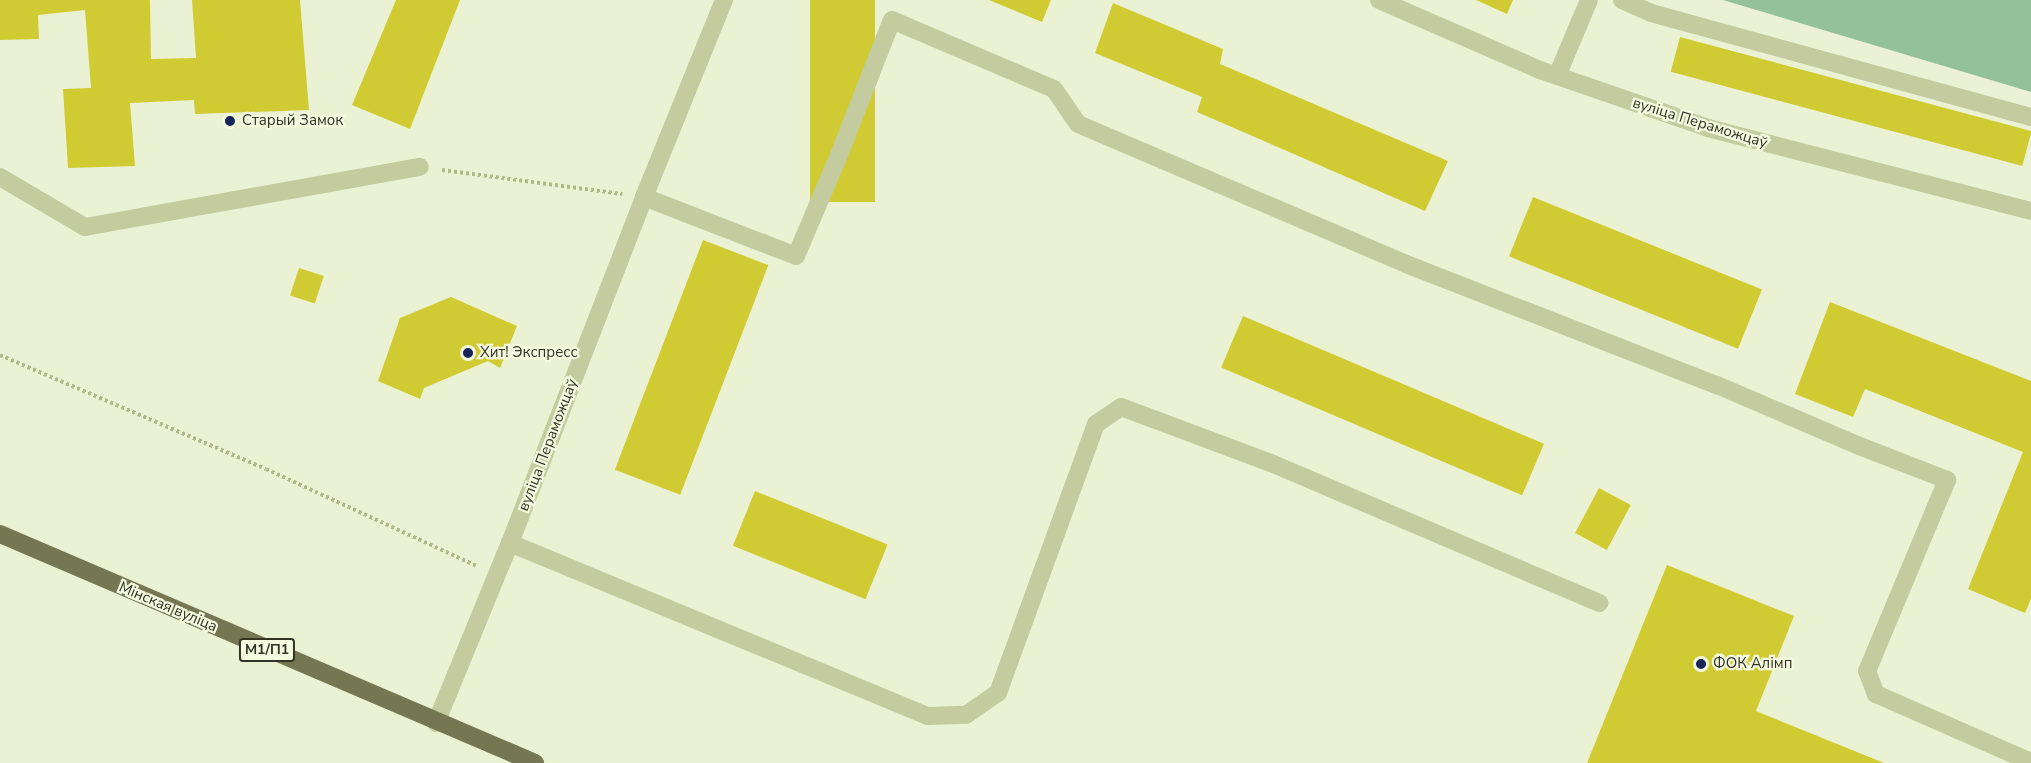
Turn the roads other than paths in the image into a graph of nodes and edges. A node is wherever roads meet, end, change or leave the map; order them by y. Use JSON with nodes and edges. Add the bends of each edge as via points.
{"nodes":[{"id":1,"x":724,"y":0,"type":"edge"},
{"id":2,"x":1379,"y":0,"type":"edge"},
{"id":3,"x":1589,"y":0,"type":"edge"},
{"id":4,"x":1622,"y":0,"type":"edge"},
{"id":5,"x":1557,"y":76,"type":"junction"},
{"id":6,"x":2031,"y":117,"type":"edge"},
{"id":7,"x":420,"y":167,"type":"road end"},
{"id":8,"x":0,"y":177,"type":"edge"},
{"id":9,"x":644,"y":197,"type":"junction"},
{"id":10,"x":2031,"y":211,"type":"edge"},
{"id":11,"x":0,"y":534,"type":"edge"},
{"id":12,"x":510,"y":543,"type":"junction"},
{"id":13,"x":1599,"y":603,"type":"dead end"},
{"id":14,"x":436,"y":723,"type":"junction"},
{"id":15,"x":2031,"y":762,"type":"edge"},
{"id":16,"x":535,"y":763,"type":"edge"}],
"edges":[{"from":1,"to":9,"type":"street","name":"вуліца Пераможцаў"},
{"from":2,"to":5,"type":"street","name":"вуліца Пераможцаў"},
{"from":3,"to":5,"type":"street"},
{"from":4,"to":6,"type":"street","via":[[1651,13]]},
{"from":5,"to":10,"type":"street","name":"вуліца Пераможцаў","via":[[1708,128]]},
{"from":7,"to":8,"type":"street","via":[[85,227]]},
{"from":9,"to":12,"type":"street","name":"вуліца Пераможцаў"},
{"from":9,"to":15,"type":"street","via":[[796,256],[892,20],[1054,89],[1078,124],[1406,264],[1947,480],[1867,671],[1876,694]]},
{"from":11,"to":14,"type":"main road","name":"Мінская вуліца","number":"М1/П1"},
{"from":12,"to":13,"type":"street","via":[[928,716],[966,715],[998,693],[1096,424],[1121,407],[1270,463]]},
{"from":12,"to":14,"type":"street","name":"вуліца Пераможцаў"},
{"from":14,"to":16,"type":"main road","name":"Мінская вуліца","number":"М1/П1"}]}
